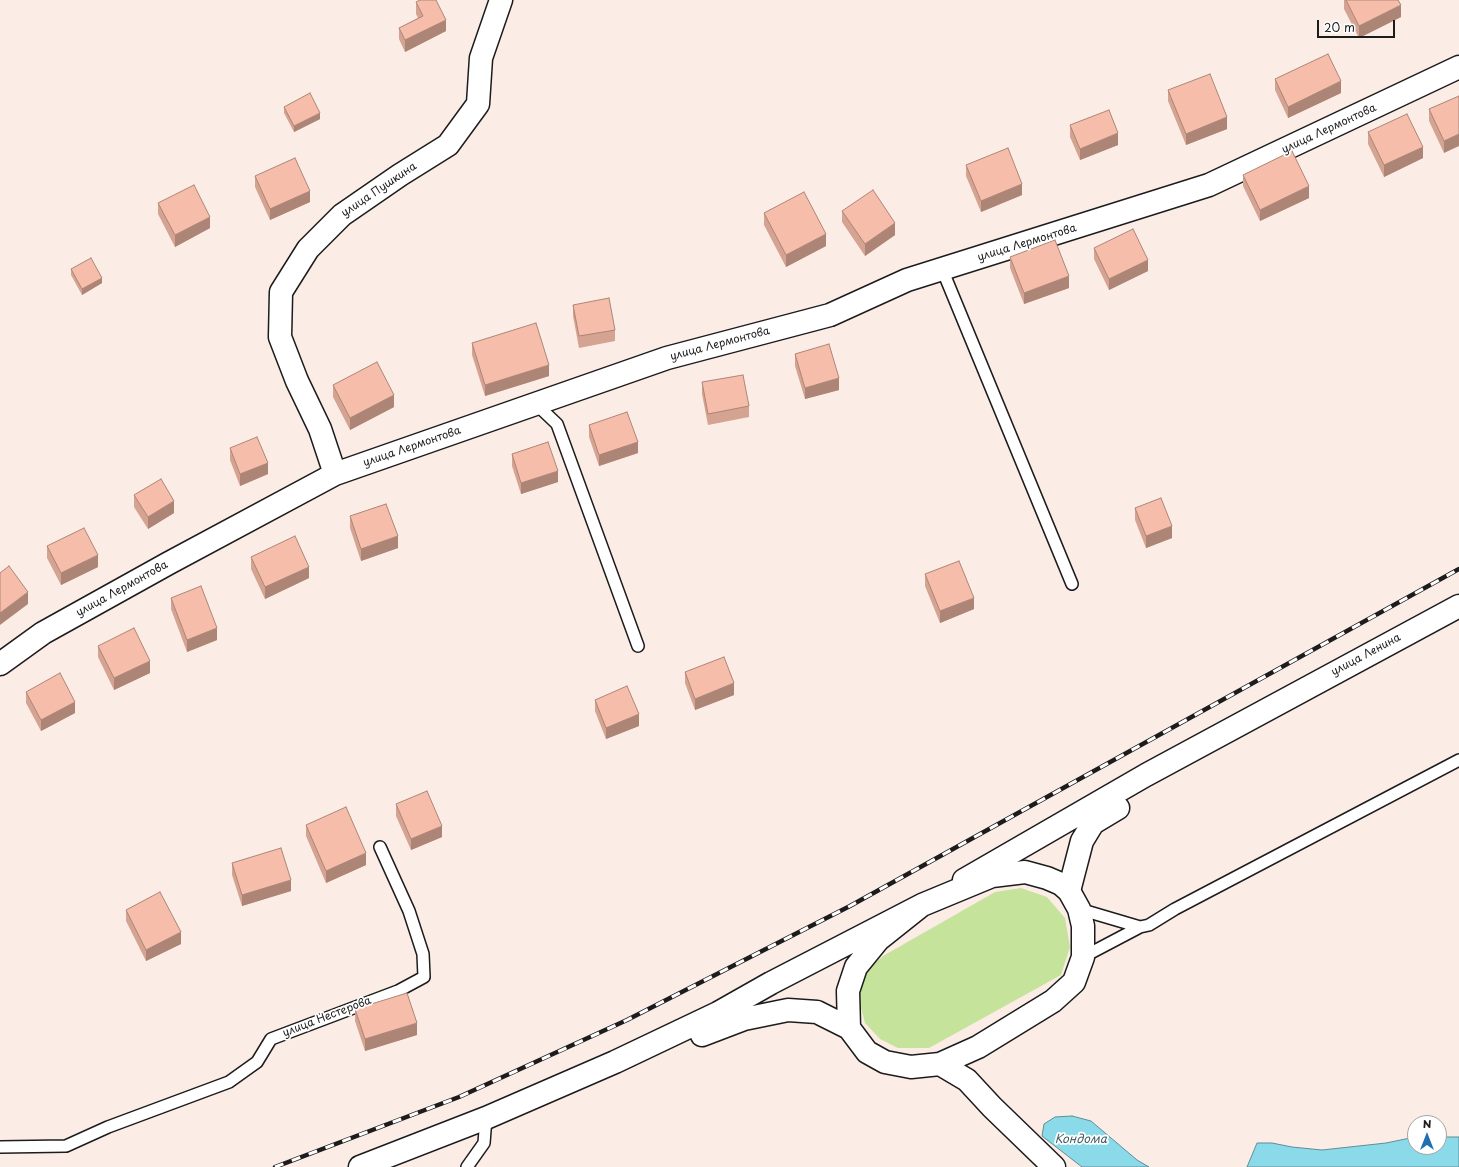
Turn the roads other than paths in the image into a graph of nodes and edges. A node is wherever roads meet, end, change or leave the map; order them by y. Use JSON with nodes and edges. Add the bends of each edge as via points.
{"nodes":[{"id":1,"x":501,"y":0,"type":"edge"},
{"id":2,"x":1459,"y":67,"type":"edge"},
{"id":3,"x":942,"y":269,"type":"junction"},
{"id":4,"x":536,"y":404,"type":"junction"},
{"id":5,"x":335,"y":474,"type":"junction"},
{"id":6,"x":1072,"y":584,"type":"dead end"},
{"id":7,"x":1459,"y":606,"type":"edge"},
{"id":8,"x":638,"y":646,"type":"dead end"},
{"id":9,"x":0,"y":664,"type":"edge"},
{"id":10,"x":1274,"y":706,"type":"junction"},
{"id":11,"x":1459,"y":760,"type":"edge"},
{"id":12,"x":380,"y":847,"type":"dead end"},
{"id":13,"x":1074,"y":900,"type":"junction"},
{"id":14,"x":922,"y":905,"type":"junction"},
{"id":15,"x":1140,"y":927,"type":"junction"},
{"id":16,"x":1083,"y":956,"type":"junction"},
{"id":17,"x":849,"y":1028,"type":"junction"},
{"id":18,"x":978,"y":1047,"type":"junction"},
{"id":19,"x":615,"y":1062,"type":"junction"},
{"id":20,"x":940,"y":1064,"type":"junction"},
{"id":21,"x":968,"y":1080,"type":"junction"},
{"id":22,"x":486,"y":1118,"type":"junction"},
{"id":23,"x":0,"y":1147,"type":"edge"},
{"id":24,"x":360,"y":1167,"type":"edge"},
{"id":25,"x":467,"y":1167,"type":"edge"},
{"id":26,"x":1054,"y":1167,"type":"edge"}],
"edges":[{"from":1,"to":5,"type":"street","name":"улица Пушкина","via":[[481,58],[478,104],[448,145],[342,215],[308,249],[281,292],[280,337],[320,429]]},
{"from":2,"to":3,"type":"street","name":"улица Лермонтова","via":[[1209,185]]},
{"from":3,"to":4,"type":"street","name":"улица Лермонтова","via":[[907,280],[830,315],[667,358]]},
{"from":3,"to":6,"type":"lane"},
{"from":4,"to":5,"type":"street","name":"улица Лермонтова"},
{"from":4,"to":8,"type":"lane","via":[[557,424]]},
{"from":5,"to":9,"type":"street","name":"улица Лермонтова","via":[[43,633]]},
{"from":7,"to":10,"type":"street","name":"улица Ленина"},
{"from":10,"to":13,"type":"street","via":[[1241,736],[1215,754],[1093,822],[1082,841]]},
{"from":10,"to":14,"type":"street","via":[[1140,779]]},
{"from":11,"to":15,"type":"lane","via":[[1149,925]]},
{"from":12,"to":23,"type":"lane","name":"улица Нестерова","via":[[409,911],[423,954],[424,977],[398,991],[271,1038],[257,1062],[229,1082],[108,1127],[66,1146]]},
{"from":13,"to":14,"type":"street","via":[[1061,884],[1025,872],[992,876]]},
{"from":13,"to":15,"type":"lane"},
{"from":13,"to":16,"type":"street","via":[[1083,926]]},
{"from":14,"to":17,"type":"street","via":[[878,940],[856,967],[848,991]]},
{"from":14,"to":19,"type":"street","via":[[718,1013]]},
{"from":15,"to":16,"type":"lane"},
{"from":16,"to":18,"type":"street","via":[[1074,982],[1053,1001]]},
{"from":17,"to":19,"type":"street","via":[[817,1012],[788,1010],[744,1019],[688,1041]]},
{"from":17,"to":20,"type":"street","via":[[867,1052],[885,1062],[912,1067]]},
{"from":18,"to":20,"type":"street"},
{"from":18,"to":21,"type":"street"},
{"from":19,"to":22,"type":"street"},
{"from":20,"to":21,"type":"street"},
{"from":21,"to":26,"type":"street"},
{"from":22,"to":24,"type":"street"},
{"from":22,"to":25,"type":"lane","via":[[484,1144]]}]}
